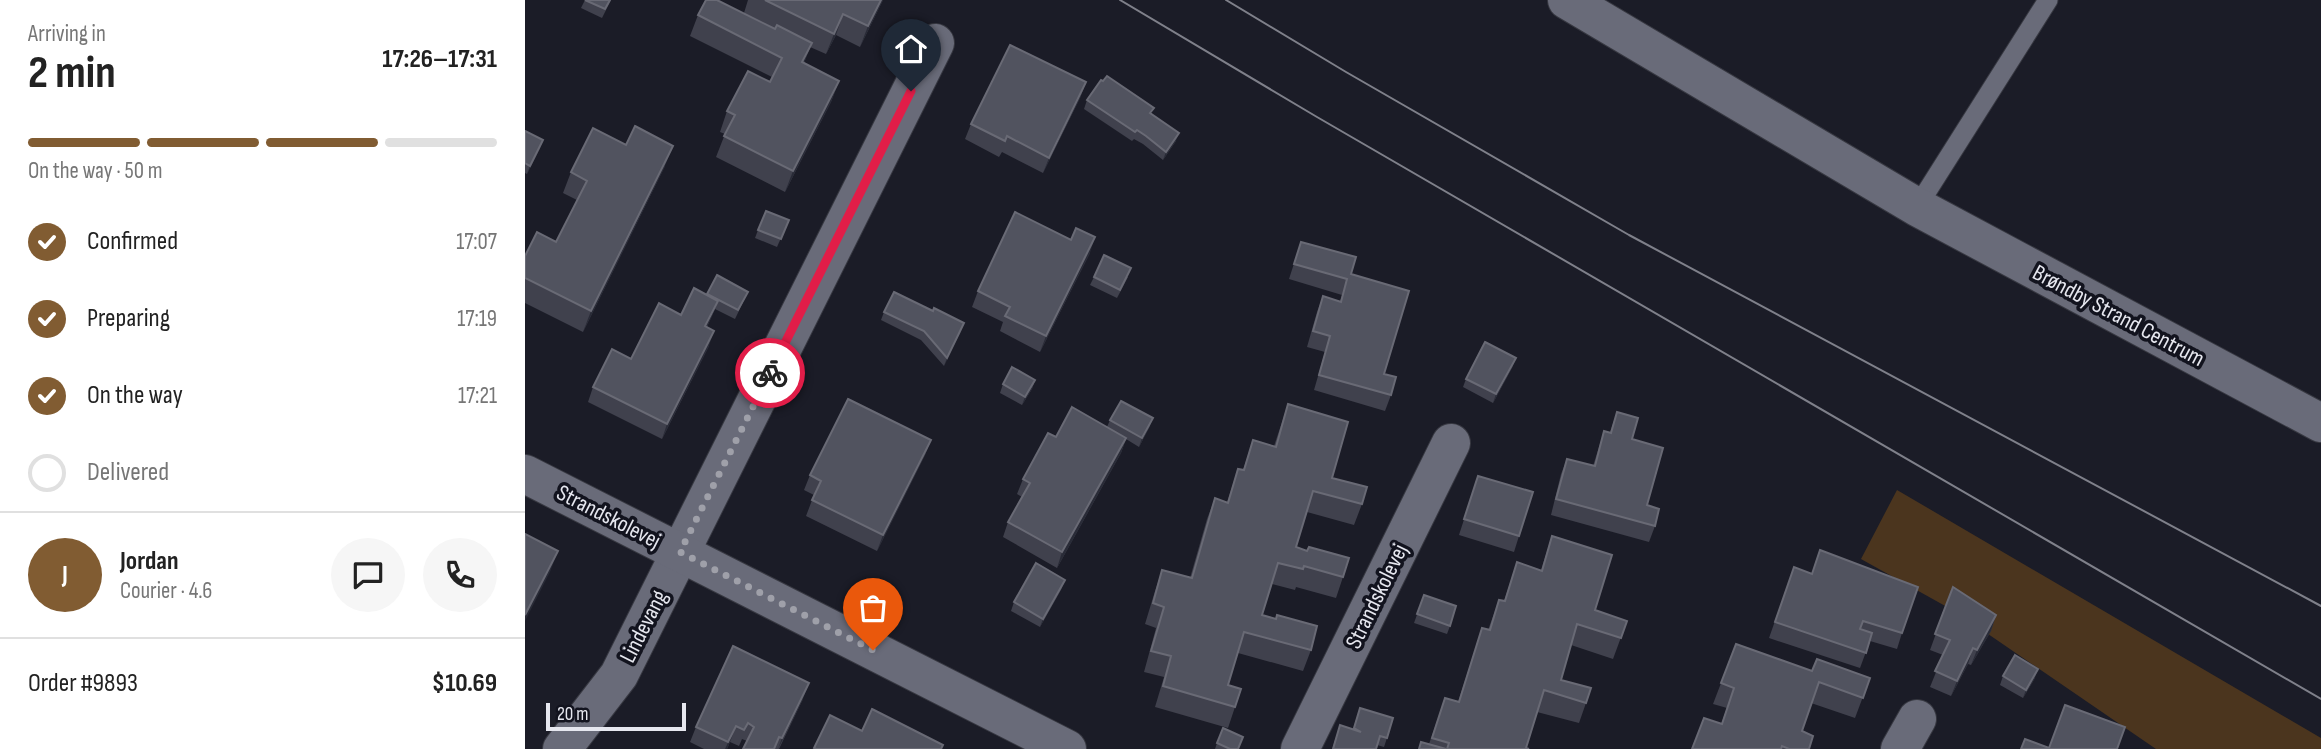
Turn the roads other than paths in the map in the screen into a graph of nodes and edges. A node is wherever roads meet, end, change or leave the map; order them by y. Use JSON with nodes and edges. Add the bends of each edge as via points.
{"nodes":[{"id":1,"x":1567,"y":0,"type":"edge"},
{"id":2,"x":2048,"y":0,"type":"edge"},
{"id":3,"x":935,"y":43,"type":"dead end"},
{"id":4,"x":1917,"y":207,"type":"junction"},
{"id":5,"x":2321,"y":423,"type":"edge"},
{"id":6,"x":1451,"y":443,"type":"dead end"},
{"id":7,"x":525,"y":474,"type":"edge"},
{"id":8,"x":680,"y":552,"type":"junction"},
{"id":9,"x":562,"y":749,"type":"edge"},
{"id":10,"x":1067,"y":749,"type":"edge"},
{"id":11,"x":1300,"y":749,"type":"edge"}],
"edges":[{"from":1,"to":4,"type":"street","name":"Brøndby Strand Centrum"},
{"from":2,"to":4,"type":"lane"},
{"from":3,"to":8,"type":"street","name":"Lindevang"},
{"from":4,"to":5,"type":"street","name":"Brøndby Strand Centrum"},
{"from":6,"to":11,"type":"street","name":"Strandskolevej"},
{"from":7,"to":8,"type":"street","name":"Strandskolevej"},
{"from":8,"to":9,"type":"street","name":"Lindevang","via":[[619,675]]},
{"from":8,"to":10,"type":"street","name":"Strandskolevej"}]}
